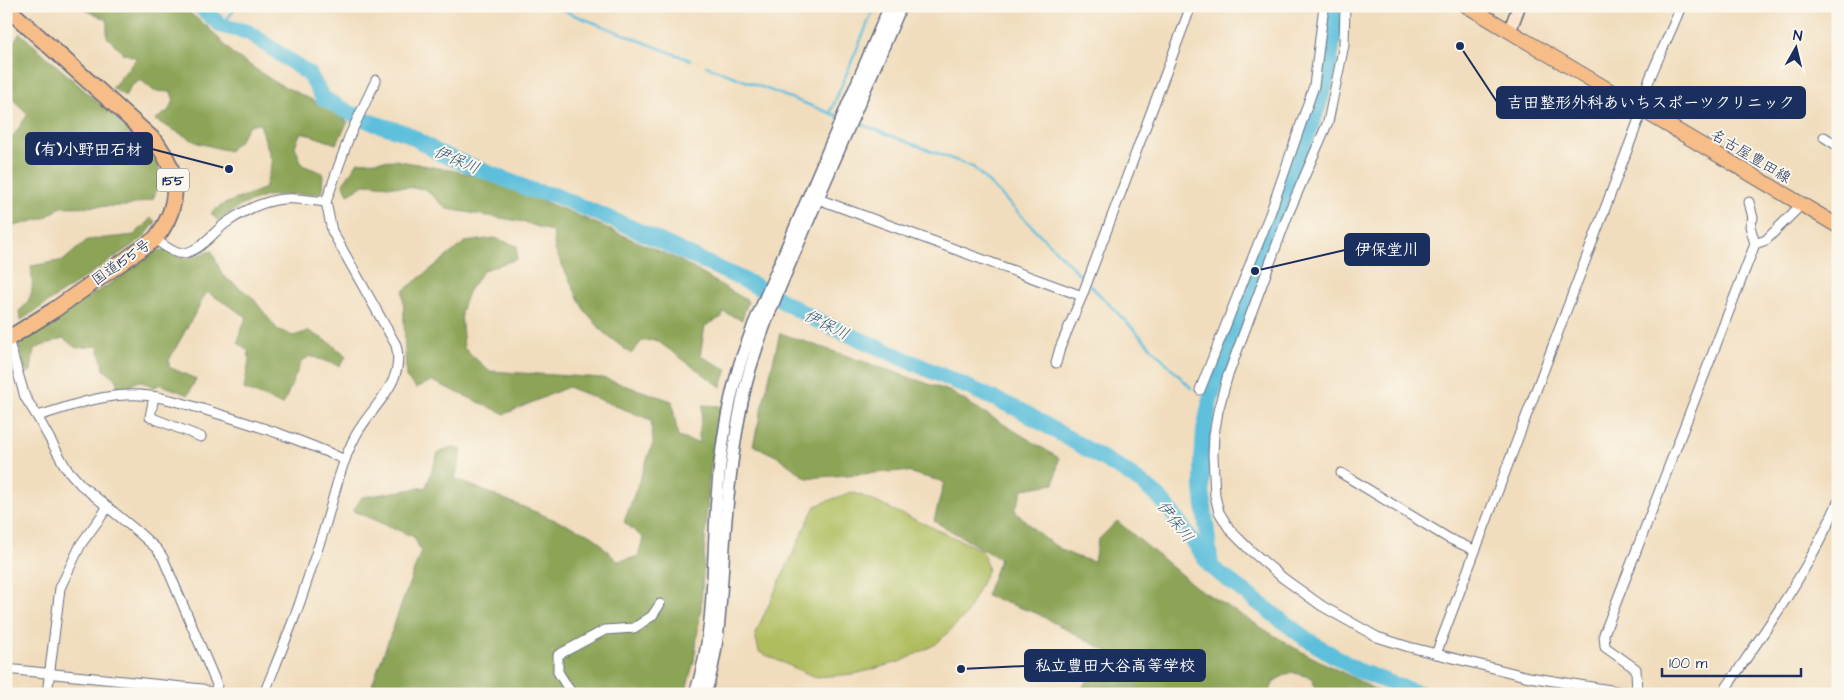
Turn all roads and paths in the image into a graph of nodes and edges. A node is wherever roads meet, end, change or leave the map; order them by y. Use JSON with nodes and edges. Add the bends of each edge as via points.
{"nodes":[{"id":1,"x":890,"y":6,"type":"edge"},
{"id":2,"x":901,"y":6,"type":"edge"},
{"id":3,"x":1192,"y":6,"type":"edge"},
{"id":4,"x":1324,"y":6,"type":"edge"},
{"id":5,"x":1345,"y":6,"type":"edge"},
{"id":6,"x":1467,"y":6,"type":"edge"},
{"id":7,"x":1519,"y":6,"type":"edge"},
{"id":8,"x":1682,"y":6,"type":"edge"},
{"id":9,"x":6,"y":7,"type":"edge"},
{"id":10,"x":1510,"y":30,"type":"junction"},
{"id":11,"x":376,"y":82,"type":"dead end"},
{"id":12,"x":1641,"y":110,"type":"junction"},
{"id":13,"x":1824,"y":137,"type":"dead end"},
{"id":14,"x":1838,"y":146,"type":"edge"},
{"id":15,"x":818,"y":198,"type":"junction"},
{"id":16,"x":326,"y":202,"type":"junction"},
{"id":17,"x":1749,"y":202,"type":"dead end"},
{"id":18,"x":1801,"y":205,"type":"junction"},
{"id":19,"x":1836,"y":221,"type":"edge"},
{"id":20,"x":155,"y":239,"type":"junction"},
{"id":21,"x":1755,"y":244,"type":"junction"},
{"id":22,"x":782,"y":270,"type":"junction"},
{"id":23,"x":1082,"y":296,"type":"junction"},
{"id":24,"x":759,"y":325,"type":"junction"},
{"id":25,"x":7,"y":340,"type":"edge"},
{"id":26,"x":1056,"y":363,"type":"dead end"},
{"id":27,"x":1200,"y":390,"type":"dead end"},
{"id":28,"x":154,"y":397,"type":"junction"},
{"id":29,"x":37,"y":416,"type":"junction"},
{"id":30,"x":201,"y":436,"type":"dead end"},
{"id":31,"x":345,"y":460,"type":"junction"},
{"id":32,"x":1341,"y":473,"type":"dead end"},
{"id":33,"x":1838,"y":502,"type":"edge"},
{"id":34,"x":108,"y":507,"type":"junction"},
{"id":35,"x":1474,"y":550,"type":"junction"},
{"id":36,"x":660,"y":604,"type":"dead end"},
{"id":37,"x":1436,"y":654,"type":"junction"},
{"id":38,"x":6,"y":669,"type":"edge"},
{"id":39,"x":49,"y":673,"type":"junction"},
{"id":40,"x":47,"y":694,"type":"edge"},
{"id":41,"x":214,"y":694,"type":"edge"},
{"id":42,"x":264,"y":694,"type":"edge"},
{"id":43,"x":572,"y":694,"type":"edge"},
{"id":44,"x":695,"y":694,"type":"edge"},
{"id":45,"x":705,"y":694,"type":"edge"},
{"id":46,"x":1636,"y":694,"type":"edge"},
{"id":47,"x":1722,"y":694,"type":"edge"}],
"edges":[{"from":1,"to":22,"type":"street"},
{"from":2,"to":15,"type":"street"},
{"from":3,"to":23,"type":"street"},
{"from":4,"to":27,"type":"street","via":[[1314,86],[1270,214]]},
{"from":5,"to":37,"type":"street","via":[[1344,45],[1328,122],[1289,212],[1227,378],[1214,435],[1215,496],[1219,512],[1230,530],[1250,550],[1322,606],[1377,637]]},
{"from":6,"to":10,"type":"main road","name":"名古屋豊田線"},
{"from":7,"to":10,"type":"main road"},
{"from":8,"to":12,"type":"street","via":[[1646,86]]},
{"from":9,"to":20,"type":"highway","name":"国道155号","number":"155","via":[[156,142],[169,162],[174,184],[173,208]]},
{"from":10,"to":12,"type":"main road","name":"名古屋豊田線"},
{"from":11,"to":16,"type":"street","via":[[349,137]]},
{"from":12,"to":18,"type":"main road","name":"名古屋豊田線"},
{"from":12,"to":35,"type":"street"},
{"from":13,"to":14,"type":"street"},
{"from":15,"to":22,"type":"street"},
{"from":15,"to":23,"type":"street"},
{"from":16,"to":20,"type":"street","via":[[268,201],[235,217],[187,252],[178,253]]},
{"from":16,"to":31,"type":"street","via":[[332,231],[399,355],[396,376],[361,426]]},
{"from":17,"to":21,"type":"street"},
{"from":18,"to":19,"type":"main road","name":"名古屋豊田線"},
{"from":18,"to":21,"type":"street","via":[[1766,240]]},
{"from":20,"to":25,"type":"highway","name":"国道155号","number":"155"},
{"from":21,"to":46,"type":"street","via":[[1604,634],[1605,647],[1636,669]]},
{"from":22,"to":24,"type":"street"},
{"from":23,"to":26,"type":"street"},
{"from":24,"to":44,"type":"street","via":[[738,370],[721,455],[705,653]]},
{"from":24,"to":45,"type":"street","via":[[732,450],[718,624]]},
{"from":25,"to":29,"type":"street","via":[[25,397]]},
{"from":28,"to":29,"type":"street","via":[[110,396]]},
{"from":28,"to":30,"type":"street","via":[[150,416]]},
{"from":28,"to":31,"type":"street","via":[[269,429]]},
{"from":29,"to":34,"type":"street","via":[[66,468]]},
{"from":31,"to":42,"type":"street","via":[[302,598]]},
{"from":32,"to":35,"type":"street","via":[[1448,538]]},
{"from":33,"to":47,"type":"street","via":[[1788,598]]},
{"from":34,"to":39,"type":"street","via":[[81,544],[60,588]]},
{"from":34,"to":41,"type":"street","via":[[157,549],[163,558],[217,686]]},
{"from":35,"to":37,"type":"street"},
{"from":36,"to":43,"type":"street","via":[[652,616],[634,628],[605,630],[558,655],[558,672]]},
{"from":37,"to":46,"type":"street","via":[[1529,677]]},
{"from":38,"to":39,"type":"street"},
{"from":39,"to":40,"type":"street"},
{"from":39,"to":41,"type":"street","via":[[202,689]]}]}
